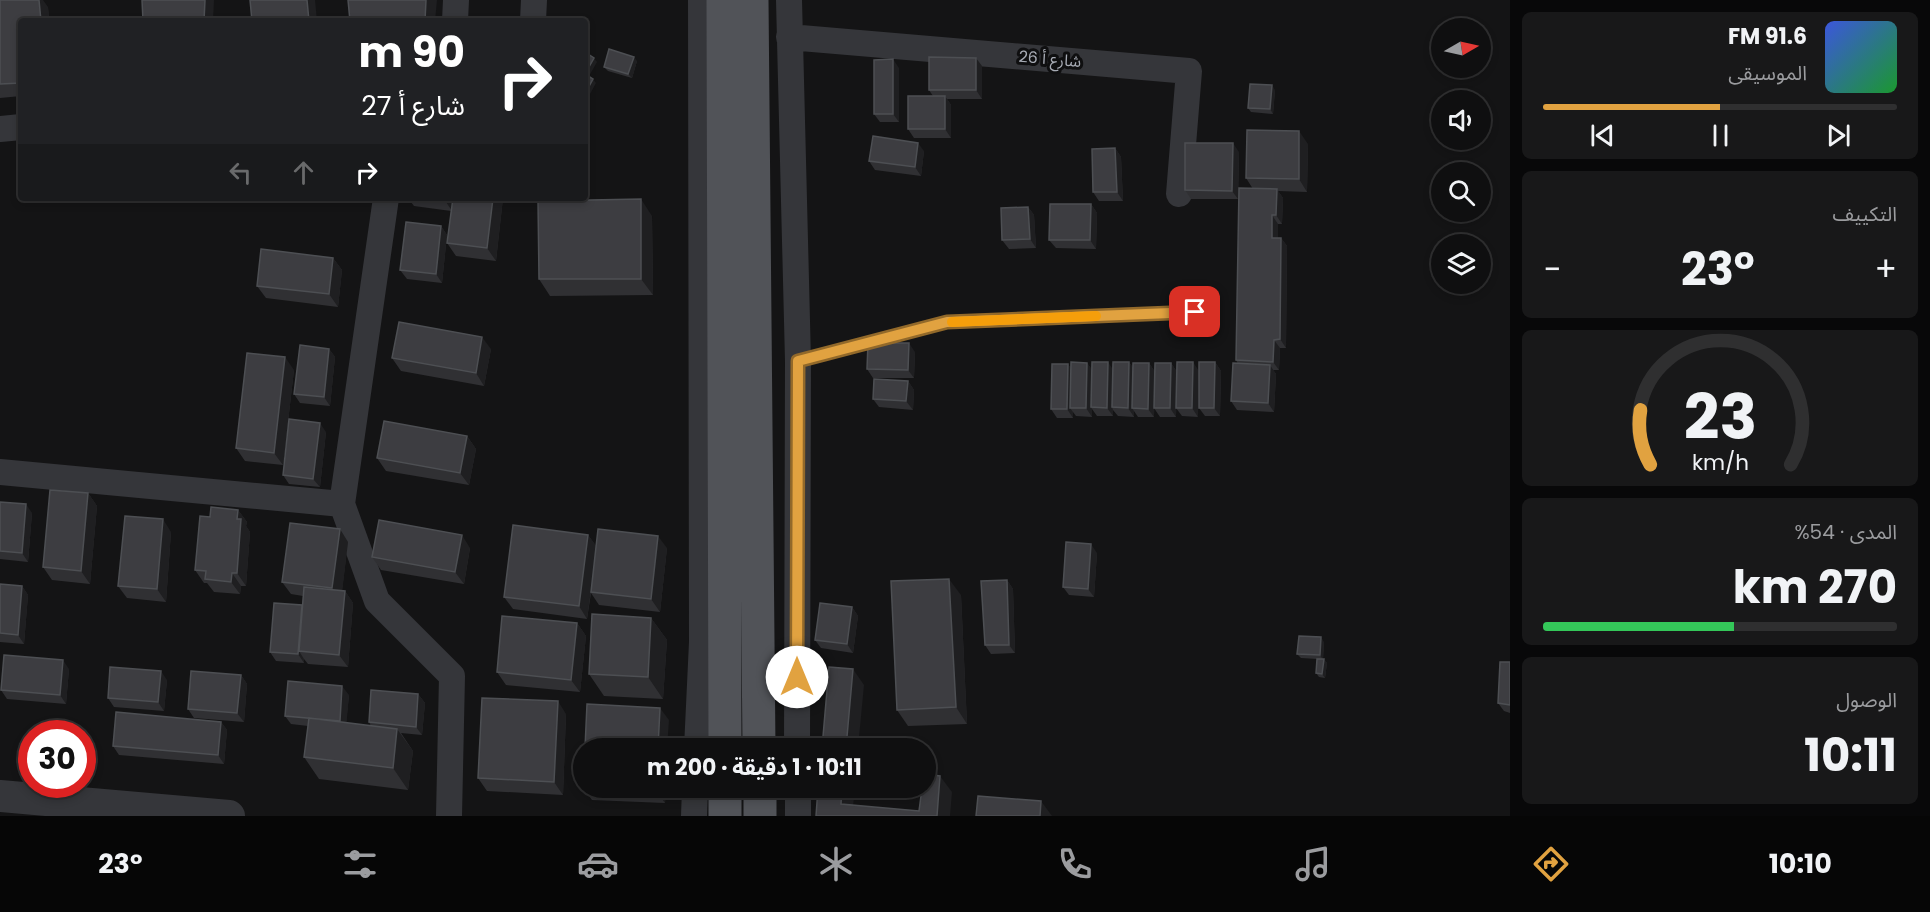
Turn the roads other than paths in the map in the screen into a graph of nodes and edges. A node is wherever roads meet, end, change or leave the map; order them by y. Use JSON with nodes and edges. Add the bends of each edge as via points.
{"nodes":[{"id":1,"x":456,"y":0,"type":"edge"},
{"id":2,"x":534,"y":0,"type":"edge"},
{"id":3,"x":701,"y":0,"type":"edge"},
{"id":4,"x":723,"y":0,"type":"edge"},
{"id":5,"x":752,"y":0,"type":"edge"},
{"id":6,"x":789,"y":0,"type":"edge"},
{"id":7,"x":455,"y":18,"type":"edge"},
{"id":8,"x":533,"y":18,"type":"edge"},
{"id":9,"x":789,"y":37,"type":"junction"},
{"id":10,"x":18,"y":128,"type":"edge"},
{"id":11,"x":0,"y":129,"type":"edge"},
{"id":12,"x":1179,"y":194,"type":"dead end"},
{"id":13,"x":386,"y":201,"type":"edge"},
{"id":14,"x":1195,"y":312,"type":"dead end"},
{"id":15,"x":798,"y":361,"type":"junction"},
{"id":16,"x":0,"y":472,"type":"edge"},
{"id":17,"x":342,"y":504,"type":"junction"},
{"id":18,"x":697,"y":738,"type":"edge"},
{"id":19,"x":725,"y":738,"type":"edge"},
{"id":20,"x":759,"y":738,"type":"edge"},
{"id":21,"x":797,"y":738,"type":"edge"},
{"id":22,"x":0,"y":796,"type":"edge"},
{"id":23,"x":695,"y":798,"type":"edge"},
{"id":24,"x":725,"y":798,"type":"edge"},
{"id":25,"x":760,"y":798,"type":"edge"},
{"id":26,"x":798,"y":798,"type":"edge"},
{"id":27,"x":229,"y":816,"type":"edge"},
{"id":28,"x":449,"y":816,"type":"edge"},
{"id":29,"x":694,"y":816,"type":"edge"},
{"id":30,"x":725,"y":816,"type":"edge"},
{"id":31,"x":760,"y":816,"type":"edge"},
{"id":32,"x":798,"y":816,"type":"edge"}],
"edges":[{"from":1,"to":7,"type":"street"},
{"from":2,"to":8,"type":"street"},
{"from":3,"to":18,"type":"street","via":[[702,642]]},
{"from":4,"to":19,"type":"main road"},
{"from":5,"to":20,"type":"main road"},
{"from":6,"to":9,"type":"street"},
{"from":9,"to":12,"type":"street","name":"شارع أ 26","via":[[1188,70]]},
{"from":9,"to":15,"type":"street"},
{"from":10,"to":11,"type":"street"},
{"from":13,"to":17,"type":"street"},
{"from":14,"to":15,"type":"lane","via":[[947,322]]},
{"from":15,"to":21,"type":"street"},
{"from":16,"to":17,"type":"street"},
{"from":17,"to":28,"type":"street","via":[[377,601],[452,676]]},
{"from":22,"to":27,"type":"street"},
{"from":23,"to":29,"type":"street"},
{"from":24,"to":30,"type":"main road"},
{"from":25,"to":31,"type":"main road"},
{"from":26,"to":32,"type":"street"}]}
